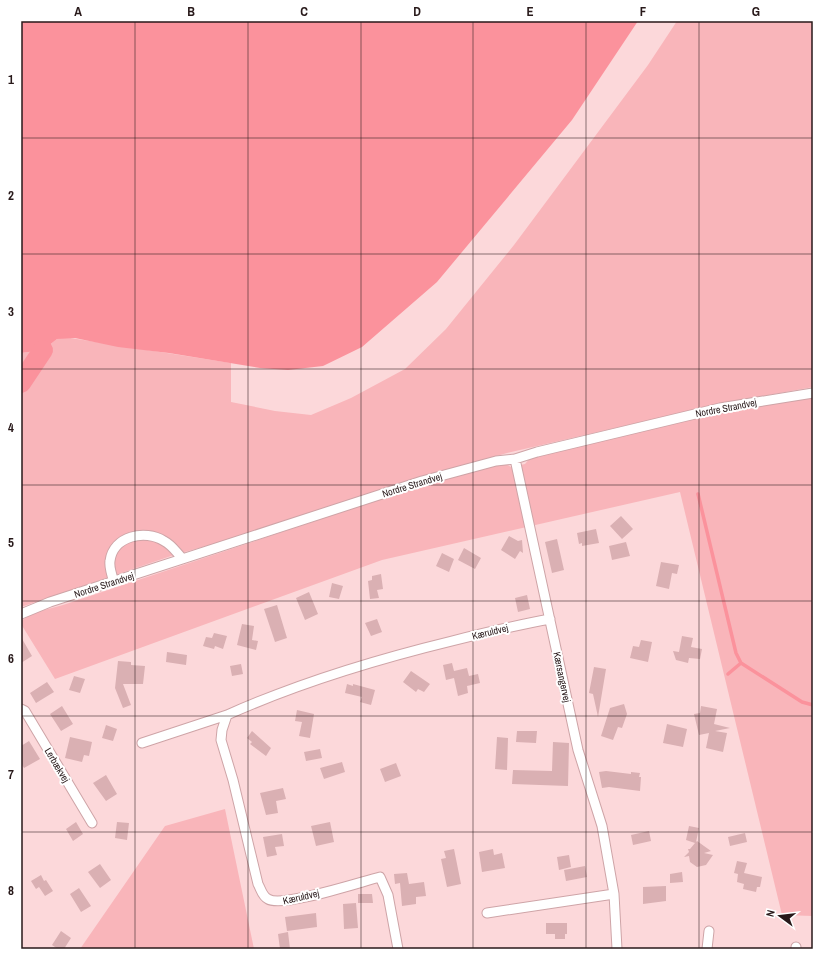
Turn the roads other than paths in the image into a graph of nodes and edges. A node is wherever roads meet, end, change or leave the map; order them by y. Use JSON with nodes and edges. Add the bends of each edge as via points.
{"nodes":[{"id":1,"x":813,"y":393,"type":"edge"},
{"id":2,"x":515,"y":459,"type":"junction"},
{"id":3,"x":182,"y":558,"type":"junction"},
{"id":4,"x":114,"y":582,"type":"junction"},
{"id":5,"x":21,"y":614,"type":"edge"},
{"id":6,"x":550,"y":619,"type":"junction"},
{"id":7,"x":21,"y":709,"type":"edge"},
{"id":8,"x":227,"y":715,"type":"junction"},
{"id":9,"x":142,"y":743,"type":"dead end"},
{"id":10,"x":92,"y":823,"type":"dead end"},
{"id":11,"x":614,"y":894,"type":"junction"},
{"id":12,"x":487,"y":913,"type":"dead end"},
{"id":13,"x":709,"y":931,"type":"dead end"},
{"id":14,"x":398,"y":949,"type":"edge"},
{"id":15,"x":617,"y":949,"type":"edge"},
{"id":16,"x":707,"y":949,"type":"edge"}],
"edges":[{"from":1,"to":2,"type":"street","name":"Nordre Strandvej","via":[[720,408]]},
{"from":2,"to":3,"type":"street","name":"Nordre Strandvej","via":[[496,461],[422,481]]},
{"from":2,"to":6,"type":"street","name":"Kærsangervej"},
{"from":3,"to":4,"type":"street","name":"Nordre Strandvej"},
{"from":3,"to":4,"type":"street","via":[[173,547],[154,536],[126,537],[118,543],[112,553],[110,563]]},
{"from":4,"to":5,"type":"street","name":"Nordre Strandvej"},
{"from":6,"to":8,"type":"street","name":"Kæruldvej","via":[[382,658],[311,680]]},
{"from":6,"to":11,"type":"street","name":"Kærsangervej","via":[[578,750],[602,826]]},
{"from":7,"to":10,"type":"street","name":"Lerbækvej","via":[[25,711]]},
{"from":8,"to":9,"type":"street","name":"Kæruldvej"},
{"from":8,"to":14,"type":"street","name":"Kæruldvej","via":[[221,740],[263,895],[268,900],[278,902],[380,877],[388,895]]},
{"from":11,"to":12,"type":"street"},
{"from":11,"to":15,"type":"street","name":"Kærsangervej"},
{"from":13,"to":16,"type":"street"}]}
